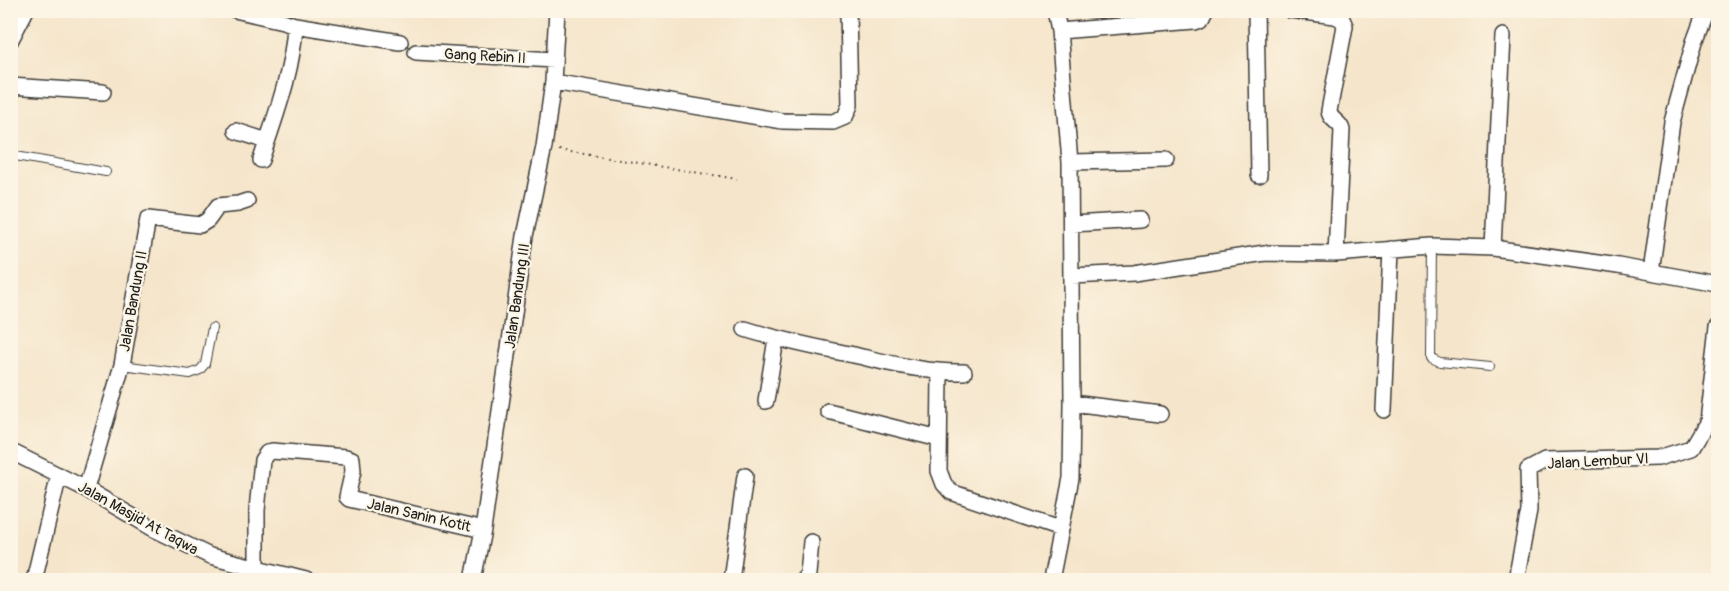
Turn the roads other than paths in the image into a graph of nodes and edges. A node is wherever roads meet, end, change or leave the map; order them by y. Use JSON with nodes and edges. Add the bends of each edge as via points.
{"nodes":[{"id":1,"x":27,"y":10,"type":"edge"},
{"id":2,"x":235,"y":10,"type":"edge"},
{"id":3,"x":557,"y":10,"type":"edge"},
{"id":4,"x":848,"y":10,"type":"edge"},
{"id":5,"x":1055,"y":10,"type":"edge"},
{"id":6,"x":1206,"y":10,"type":"edge"},
{"id":7,"x":1256,"y":10,"type":"edge"},
{"id":8,"x":1290,"y":10,"type":"edge"},
{"id":9,"x":1706,"y":10,"type":"edge"},
{"id":10,"x":295,"y":26,"type":"junction"},
{"id":11,"x":1059,"y":31,"type":"junction"},
{"id":12,"x":1503,"y":36,"type":"dead end"},
{"id":13,"x":10,"y":41,"type":"edge"},
{"id":14,"x":400,"y":42,"type":"dead end"},
{"id":15,"x":416,"y":51,"type":"dead end"},
{"id":16,"x":554,"y":60,"type":"junction"},
{"id":17,"x":553,"y":82,"type":"junction"},
{"id":18,"x":10,"y":86,"type":"edge"},
{"id":19,"x":103,"y":92,"type":"dead end"},
{"id":20,"x":236,"y":131,"type":"dead end"},
{"id":21,"x":267,"y":141,"type":"junction"},
{"id":22,"x":10,"y":155,"type":"edge"},
{"id":23,"x":261,"y":160,"type":"dead end"},
{"id":24,"x":1166,"y":160,"type":"dead end"},
{"id":25,"x":1070,"y":162,"type":"junction"},
{"id":26,"x":106,"y":172,"type":"dead end"},
{"id":27,"x":1259,"y":176,"type":"dead end"},
{"id":28,"x":247,"y":201,"type":"dead end"},
{"id":29,"x":1140,"y":220,"type":"dead end"},
{"id":30,"x":1072,"y":224,"type":"junction"},
{"id":31,"x":1432,"y":246,"type":"junction"},
{"id":32,"x":1493,"y":248,"type":"junction"},
{"id":33,"x":1391,"y":249,"type":"junction"},
{"id":34,"x":1336,"y":254,"type":"junction"},
{"id":35,"x":1651,"y":272,"type":"junction"},
{"id":36,"x":1071,"y":276,"type":"junction"},
{"id":37,"x":1719,"y":284,"type":"edge"},
{"id":38,"x":1719,"y":327,"type":"edge"},
{"id":39,"x":212,"y":328,"type":"dead end"},
{"id":40,"x":744,"y":329,"type":"dead end"},
{"id":41,"x":776,"y":339,"type":"junction"},
{"id":42,"x":122,"y":365,"type":"junction"},
{"id":43,"x":1490,"y":367,"type":"dead end"},
{"id":44,"x":940,"y":372,"type":"junction"},
{"id":45,"x":964,"y":372,"type":"dead end"},
{"id":46,"x":766,"y":401,"type":"dead end"},
{"id":47,"x":1072,"y":403,"type":"junction"},
{"id":48,"x":1384,"y":410,"type":"dead end"},
{"id":49,"x":828,"y":411,"type":"dead end"},
{"id":50,"x":1160,"y":414,"type":"dead end"},
{"id":51,"x":939,"y":439,"type":"junction"},
{"id":52,"x":10,"y":451,"type":"edge"},
{"id":53,"x":59,"y":475,"type":"junction"},
{"id":54,"x":745,"y":476,"type":"dead end"},
{"id":55,"x":86,"y":489,"type":"junction"},
{"id":56,"x":1060,"y":529,"type":"junction"},
{"id":57,"x":483,"y":530,"type":"junction"},
{"id":58,"x":811,"y":542,"type":"dead end"},
{"id":59,"x":257,"y":569,"type":"junction"},
{"id":60,"x":34,"y":580,"type":"edge"},
{"id":61,"x":306,"y":580,"type":"edge"},
{"id":62,"x":473,"y":580,"type":"edge"},
{"id":63,"x":731,"y":580,"type":"edge"},
{"id":64,"x":803,"y":580,"type":"edge"},
{"id":65,"x":1051,"y":580,"type":"edge"},
{"id":66,"x":1516,"y":580,"type":"edge"}],
"edges":[{"from":1,"to":13,"type":"street"},
{"from":2,"to":10,"type":"street"},
{"from":3,"to":16,"type":"street","name":"Jalan Bandung III"},
{"from":4,"to":17,"type":"street","via":[[850,105],[845,117],[833,122],[782,121]]},
{"from":5,"to":11,"type":"street"},
{"from":6,"to":11,"type":"street","via":[[1196,20]]},
{"from":7,"to":27,"type":"street"},
{"from":8,"to":34,"type":"street","via":[[1335,16],[1345,26],[1329,111],[1341,130]]},
{"from":9,"to":35,"type":"street","via":[[1672,122]]},
{"from":10,"to":14,"type":"street"},
{"from":10,"to":21,"type":"street","via":[[285,83]]},
{"from":11,"to":25,"type":"street"},
{"from":12,"to":32,"type":"street"},
{"from":15,"to":16,"type":"street","name":"Gang Rebin II"},
{"from":16,"to":17,"type":"street","name":"Jalan Bandung III"},
{"from":17,"to":57,"type":"street","name":"Jalan Bandung III","via":[[525,236]]},
{"from":18,"to":19,"type":"street"},
{"from":20,"to":21,"type":"street"},
{"from":21,"to":23,"type":"street"},
{"from":22,"to":26,"type":"lane"},
{"from":24,"to":25,"type":"street"},
{"from":25,"to":30,"type":"street"},
{"from":28,"to":42,"type":"street","name":"Jalan Bandung II","via":[[218,206],[200,225],[148,219]]},
{"from":29,"to":30,"type":"street"},
{"from":30,"to":36,"type":"street"},
{"from":31,"to":32,"type":"street"},
{"from":31,"to":33,"type":"street"},
{"from":31,"to":43,"type":"lane","via":[[1431,359]]},
{"from":32,"to":35,"type":"street"},
{"from":33,"to":34,"type":"street"},
{"from":33,"to":48,"type":"street"},
{"from":34,"to":36,"type":"street","via":[[1265,253],[1134,273]]},
{"from":35,"to":37,"type":"street"},
{"from":36,"to":47,"type":"street"},
{"from":38,"to":66,"type":"street","name":"Jalan Lembur VI","via":[[1707,421],[1691,448],[1658,458],[1545,461],[1528,470],[1529,511]]},
{"from":39,"to":42,"type":"lane","via":[[205,364],[195,372]]},
{"from":40,"to":41,"type":"street"},
{"from":41,"to":44,"type":"street"},
{"from":41,"to":46,"type":"street"},
{"from":42,"to":55,"type":"street","name":"Jalan Bandung II"},
{"from":44,"to":45,"type":"street"},
{"from":44,"to":51,"type":"street"},
{"from":47,"to":50,"type":"street"},
{"from":47,"to":56,"type":"street","via":[[1071,477]]},
{"from":49,"to":51,"type":"street"},
{"from":51,"to":56,"type":"street","via":[[939,471],[951,492]]},
{"from":52,"to":53,"type":"street","name":"Jalan Masjid At Taqwa"},
{"from":53,"to":55,"type":"street","name":"Jalan Masjid At Taqwa"},
{"from":53,"to":60,"type":"street"},
{"from":54,"to":63,"type":"street"},
{"from":55,"to":59,"type":"street","name":"Jalan Masjid At Taqwa","via":[[210,556]]},
{"from":56,"to":65,"type":"street"},
{"from":57,"to":59,"type":"street","name":"Jalan Sanin Kotit","via":[[349,499],[352,459],[272,451],[262,460]]},
{"from":57,"to":62,"type":"street","name":"Jalan Bandung III"},
{"from":58,"to":64,"type":"street"},
{"from":59,"to":61,"type":"street","name":"Jalan Masjid At Taqwa"}]}
